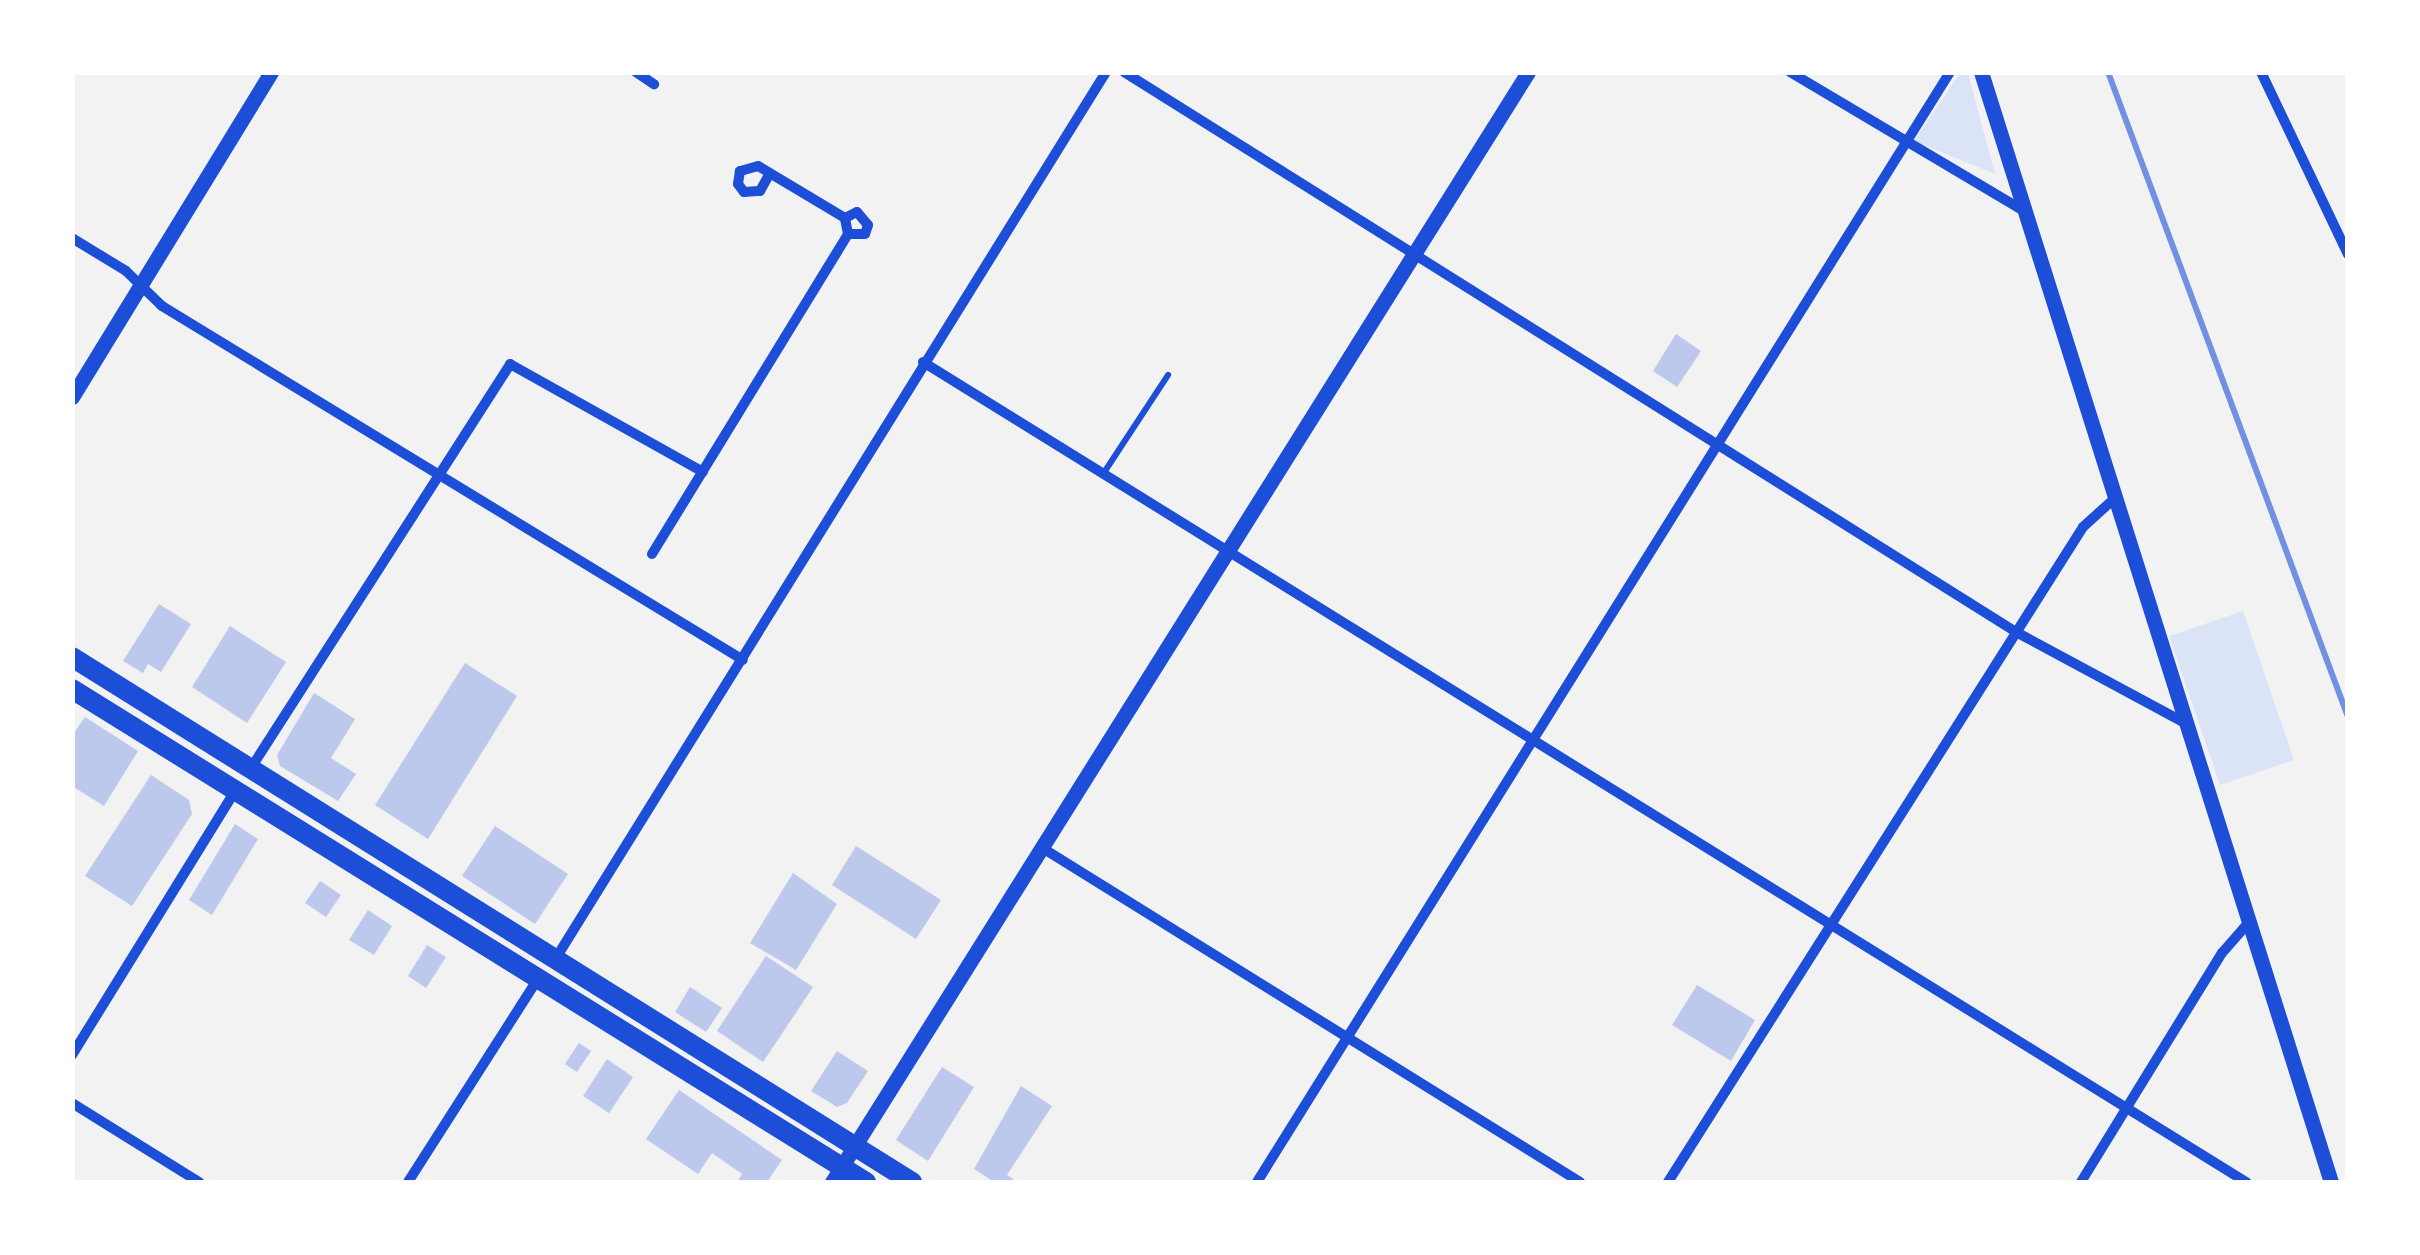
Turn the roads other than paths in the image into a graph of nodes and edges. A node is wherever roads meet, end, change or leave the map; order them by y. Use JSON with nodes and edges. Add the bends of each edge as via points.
{"nodes":[{"id":1,"x":271,"y":72,"type":"edge"},
{"id":2,"x":636,"y":72,"type":"edge"},
{"id":3,"x":1106,"y":72,"type":"edge"},
{"id":4,"x":1124,"y":72,"type":"edge"},
{"id":5,"x":1528,"y":72,"type":"edge"},
{"id":6,"x":1790,"y":72,"type":"edge"},
{"id":7,"x":1950,"y":72,"type":"edge"},
{"id":8,"x":1981,"y":72,"type":"edge"},
{"id":9,"x":2261,"y":72,"type":"edge"},
{"id":10,"x":654,"y":84,"type":"dead end"},
{"id":11,"x":1904,"y":144,"type":"junction"},
{"id":12,"x":768,"y":174,"type":"dead end"},
{"id":13,"x":2022,"y":209,"type":"junction"},
{"id":14,"x":846,"y":218,"type":"junction"},
{"id":15,"x":848,"y":234,"type":"junction"},
{"id":16,"x":72,"y":238,"type":"edge"},
{"id":17,"x":1416,"y":252,"type":"junction"},
{"id":18,"x":2348,"y":254,"type":"edge"},
{"id":19,"x":142,"y":287,"type":"junction"},
{"id":20,"x":923,"y":362,"type":"junction"},
{"id":21,"x":1168,"y":375,"type":"dead end"},
{"id":22,"x":72,"y":397,"type":"edge"},
{"id":23,"x":1721,"y":445,"type":"junction"},
{"id":24,"x":1105,"y":471,"type":"junction"},
{"id":25,"x":703,"y":472,"type":"junction"},
{"id":26,"x":434,"y":478,"type":"junction"},
{"id":27,"x":2115,"y":498,"type":"junction"},
{"id":28,"x":1230,"y":550,"type":"junction"},
{"id":29,"x":652,"y":554,"type":"dead end"},
{"id":30,"x":2016,"y":632,"type":"junction"},
{"id":31,"x":72,"y":657,"type":"edge"},
{"id":32,"x":743,"y":660,"type":"junction"},
{"id":33,"x":72,"y":689,"type":"edge"},
{"id":34,"x":2185,"y":724,"type":"junction"},
{"id":35,"x":1530,"y":738,"type":"junction"},
{"id":36,"x":251,"y":768,"type":"junction"},
{"id":37,"x":235,"y":791,"type":"junction"},
{"id":38,"x":1044,"y":849,"type":"junction"},
{"id":39,"x":2251,"y":920,"type":"junction"},
{"id":40,"x":1829,"y":924,"type":"junction"},
{"id":41,"x":556,"y":958,"type":"junction"},
{"id":42,"x":537,"y":980,"type":"junction"},
{"id":43,"x":1347,"y":1036,"type":"junction"},
{"id":44,"x":72,"y":1054,"type":"edge"},
{"id":45,"x":72,"y":1103,"type":"edge"},
{"id":46,"x":2126,"y":1110,"type":"junction"},
{"id":47,"x":856,"y":1147,"type":"junction"},
{"id":48,"x":837,"y":1175,"type":"edge"},
{"id":49,"x":200,"y":1182,"type":"edge"},
{"id":50,"x":408,"y":1182,"type":"edge"},
{"id":51,"x":866,"y":1182,"type":"edge"},
{"id":52,"x":912,"y":1182,"type":"edge"},
{"id":53,"x":1257,"y":1182,"type":"edge"},
{"id":54,"x":1580,"y":1182,"type":"edge"},
{"id":55,"x":1668,"y":1182,"type":"edge"},
{"id":56,"x":2081,"y":1182,"type":"edge"},
{"id":57,"x":2246,"y":1182,"type":"edge"},
{"id":58,"x":2331,"y":1182,"type":"edge"}],
"edges":[{"from":1,"to":19,"type":"street"},
{"from":2,"to":10,"type":"street"},
{"from":3,"to":20,"type":"street"},
{"from":4,"to":17,"type":"street"},
{"from":5,"to":17,"type":"street"},
{"from":6,"to":11,"type":"street"},
{"from":7,"to":11,"type":"street"},
{"from":8,"to":13,"type":"street"},
{"from":9,"to":18,"type":"street"},
{"from":11,"to":13,"type":"street"},
{"from":11,"to":23,"type":"street"},
{"from":12,"to":14,"type":"street"},
{"from":13,"to":27,"type":"street"},
{"from":14,"to":15,"type":"street"},
{"from":14,"to":15,"type":"street","via":[[857,212],[868,225],[865,234]]},
{"from":15,"to":25,"type":"street"},
{"from":16,"to":19,"type":"street"},
{"from":17,"to":23,"type":"street"},
{"from":17,"to":28,"type":"street"},
{"from":19,"to":22,"type":"street"},
{"from":19,"to":26,"type":"street"},
{"from":20,"to":24,"type":"street"},
{"from":20,"to":32,"type":"street"},
{"from":21,"to":24,"type":"lane"},
{"from":23,"to":30,"type":"street"},
{"from":23,"to":35,"type":"street"},
{"from":24,"to":28,"type":"street"},
{"from":25,"to":26,"type":"street","via":[[510,364]]},
{"from":25,"to":29,"type":"street"},
{"from":26,"to":32,"type":"street"},
{"from":26,"to":36,"type":"street"},
{"from":27,"to":30,"type":"street","via":[[2083,527]]},
{"from":27,"to":34,"type":"street"},
{"from":28,"to":35,"type":"street"},
{"from":28,"to":38,"type":"street"},
{"from":30,"to":34,"type":"street"},
{"from":30,"to":40,"type":"street"},
{"from":31,"to":36,"type":"main road"},
{"from":32,"to":41,"type":"street"},
{"from":33,"to":37,"type":"main road"},
{"from":34,"to":39,"type":"street"},
{"from":35,"to":40,"type":"street"},
{"from":35,"to":43,"type":"street"},
{"from":36,"to":41,"type":"main road"},
{"from":37,"to":42,"type":"main road"},
{"from":37,"to":44,"type":"street"},
{"from":38,"to":43,"type":"street"},
{"from":38,"to":47,"type":"street"},
{"from":39,"to":46,"type":"street","via":[[2222,953]]},
{"from":39,"to":58,"type":"street"},
{"from":40,"to":46,"type":"street"},
{"from":40,"to":55,"type":"street"},
{"from":41,"to":47,"type":"main road"},
{"from":42,"to":48,"type":"main road"},
{"from":42,"to":50,"type":"street"},
{"from":43,"to":53,"type":"street"},
{"from":43,"to":54,"type":"street"},
{"from":45,"to":49,"type":"street"},
{"from":46,"to":56,"type":"street"},
{"from":46,"to":57,"type":"street"},
{"from":47,"to":48,"type":"street"},
{"from":47,"to":52,"type":"main road"},
{"from":48,"to":51,"type":"main road"}]}
